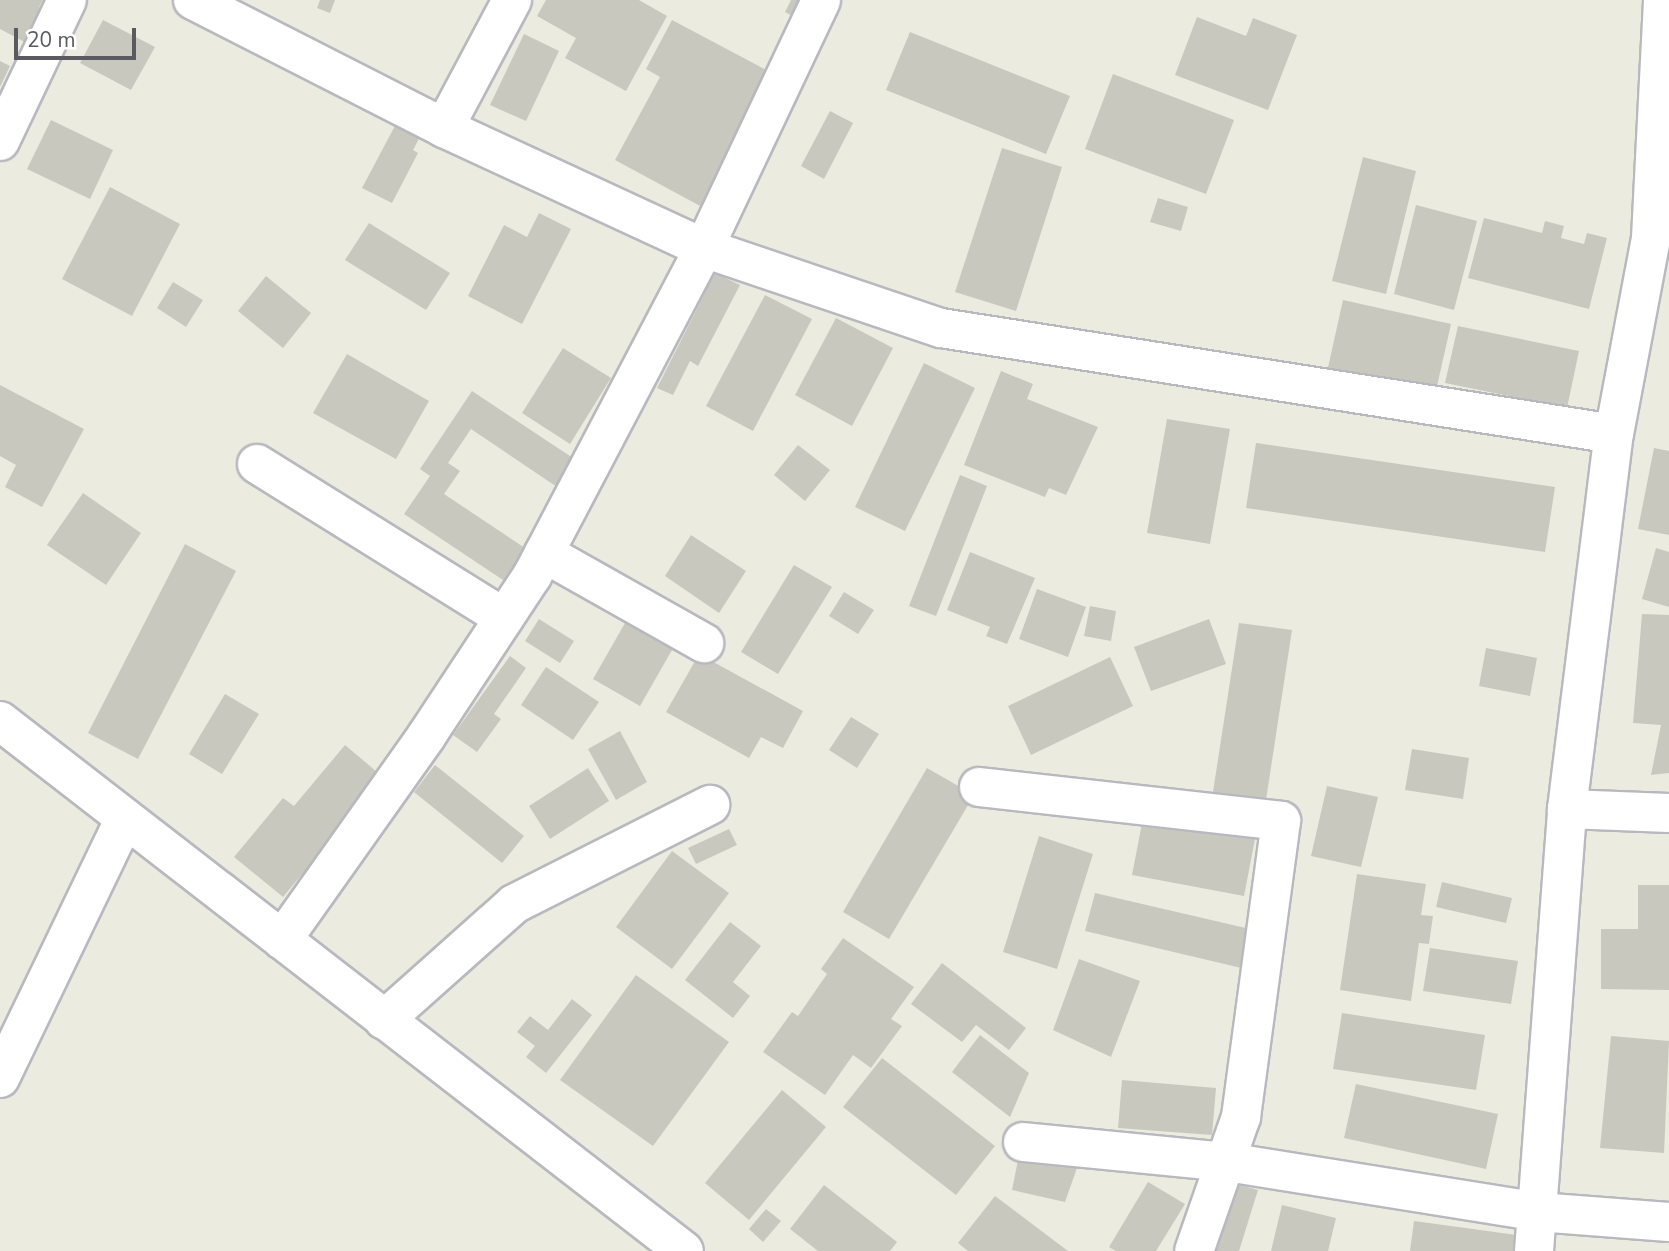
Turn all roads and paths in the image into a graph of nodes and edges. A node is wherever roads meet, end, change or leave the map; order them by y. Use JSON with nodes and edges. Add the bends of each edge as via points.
{"nodes":[{"id":1,"x":67,"y":0,"type":"edge"},
{"id":2,"x":193,"y":0,"type":"edge"},
{"id":3,"x":512,"y":0,"type":"edge"},
{"id":4,"x":821,"y":0,"type":"edge"},
{"id":5,"x":1663,"y":0,"type":"edge"},
{"id":6,"x":444,"y":128,"type":"junction"},
{"id":7,"x":0,"y":141,"type":"edge"},
{"id":8,"x":1660,"y":240,"type":"edge"},
{"id":9,"x":704,"y":248,"type":"junction"},
{"id":10,"x":1614,"y":434,"type":"junction"},
{"id":11,"x":257,"y":464,"type":"dead end"},
{"id":12,"x":544,"y":553,"type":"junction"},
{"id":13,"x":504,"y":618,"type":"junction"},
{"id":14,"x":704,"y":643,"type":"dead end"},
{"id":15,"x":0,"y":721,"type":"edge"},
{"id":16,"x":979,"y":787,"type":"dead end"},
{"id":17,"x":710,"y":805,"type":"dead end"},
{"id":18,"x":1567,"y":808,"type":"junction"},
{"id":19,"x":1669,"y":813,"type":"edge"},
{"id":20,"x":124,"y":820,"type":"junction"},
{"id":21,"x":282,"y":940,"type":"junction"},
{"id":22,"x":384,"y":1020,"type":"junction"},
{"id":23,"x":0,"y":1078,"type":"edge"},
{"id":24,"x":1023,"y":1142,"type":"dead end"},
{"id":25,"x":1227,"y":1162,"type":"junction"},
{"id":26,"x":1538,"y":1212,"type":"junction"},
{"id":27,"x":1669,"y":1222,"type":"edge"},
{"id":28,"x":684,"y":1251,"type":"edge"},
{"id":29,"x":1194,"y":1251,"type":"edge"},
{"id":30,"x":1534,"y":1251,"type":"edge"}],
"edges":[{"from":1,"to":7,"type":"street"},
{"from":2,"to":6,"type":"street"},
{"from":3,"to":6,"type":"street"},
{"from":4,"to":9,"type":"street"},
{"from":5,"to":8,"type":"street"},
{"from":6,"to":9,"type":"street"},
{"from":8,"to":10,"type":"street"},
{"from":9,"to":10,"type":"street","via":[[941,328]]},
{"from":9,"to":12,"type":"street"},
{"from":10,"to":18,"type":"street"},
{"from":11,"to":13,"type":"street"},
{"from":12,"to":13,"type":"street"},
{"from":12,"to":14,"type":"street"},
{"from":13,"to":21,"type":"street"},
{"from":15,"to":20,"type":"street"},
{"from":16,"to":25,"type":"street","via":[[1282,821],[1241,1117]]},
{"from":17,"to":22,"type":"street","via":[[514,904]]},
{"from":18,"to":19,"type":"street"},
{"from":18,"to":26,"type":"street"},
{"from":20,"to":21,"type":"street"},
{"from":20,"to":23,"type":"street"},
{"from":21,"to":22,"type":"street"},
{"from":22,"to":28,"type":"street"},
{"from":24,"to":25,"type":"street"},
{"from":25,"to":26,"type":"street"},
{"from":25,"to":29,"type":"street"},
{"from":26,"to":27,"type":"street"},
{"from":26,"to":30,"type":"street"}]}
